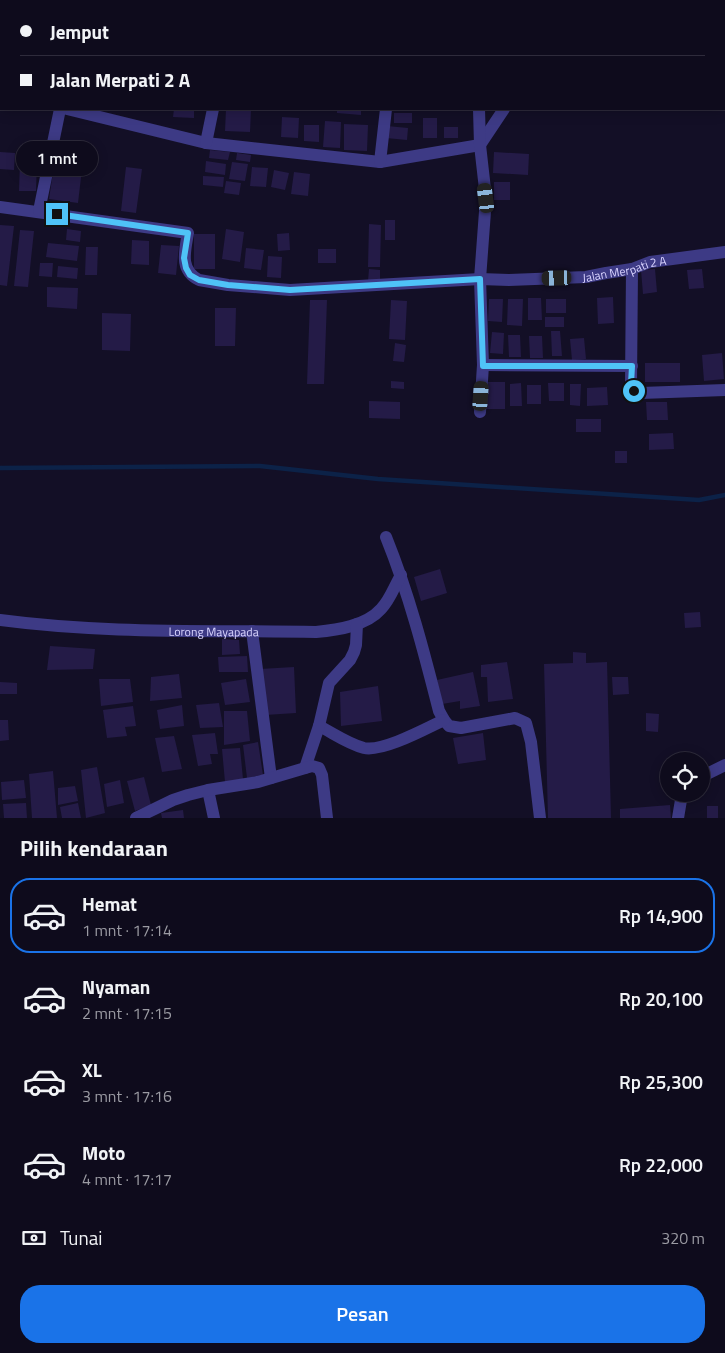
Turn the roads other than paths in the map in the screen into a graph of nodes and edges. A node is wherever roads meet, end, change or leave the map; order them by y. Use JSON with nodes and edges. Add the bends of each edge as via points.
{"nodes":[{"id":1,"x":60,"y":110,"type":"edge"},
{"id":2,"x":71,"y":110,"type":"edge"},
{"id":3,"x":213,"y":110,"type":"edge"},
{"id":4,"x":386,"y":110,"type":"edge"},
{"id":5,"x":478,"y":110,"type":"edge"},
{"id":6,"x":503,"y":110,"type":"edge"},
{"id":7,"x":206,"y":143,"type":"junction"},
{"id":8,"x":480,"y":145,"type":"junction"},
{"id":9,"x":380,"y":162,"type":"junction"},
{"id":10,"x":0,"y":207,"type":"edge"},
{"id":11,"x":39,"y":211,"type":"junction"},
{"id":12,"x":725,"y":252,"type":"edge"},
{"id":13,"x":632,"y":270,"type":"junction"},
{"id":14,"x":480,"y":279,"type":"junction"},
{"id":15,"x":483,"y":366,"type":"junction"},
{"id":16,"x":632,"y":366,"type":"junction"},
{"id":17,"x":725,"y":390,"type":"edge"},
{"id":18,"x":480,"y":412,"type":"dead end"},
{"id":19,"x":386,"y":537,"type":"dead end"},
{"id":20,"x":401,"y":575,"type":"junction"},
{"id":21,"x":0,"y":620,"type":"edge"},
{"id":22,"x":357,"y":624,"type":"junction"},
{"id":23,"x":252,"y":631,"type":"junction"},
{"id":24,"x":444,"y":720,"type":"junction"},
{"id":25,"x":319,"y":726,"type":"junction"},
{"id":26,"x":725,"y":765,"type":"edge"},
{"id":27,"x":305,"y":768,"type":"junction"},
{"id":28,"x":710,"y":772,"type":"edge"},
{"id":29,"x":271,"y":778,"type":"junction"},
{"id":30,"x":208,"y":790,"type":"junction"},
{"id":31,"x":681,"y":802,"type":"edge"},
{"id":32,"x":136,"y":818,"type":"edge"},
{"id":33,"x":214,"y":818,"type":"edge"},
{"id":34,"x":327,"y":818,"type":"edge"},
{"id":35,"x":540,"y":818,"type":"edge"},
{"id":36,"x":678,"y":818,"type":"edge"}],
"edges":[{"from":1,"to":11,"type":"street"},
{"from":2,"to":7,"type":"street"},
{"from":3,"to":7,"type":"street"},
{"from":4,"to":9,"type":"street"},
{"from":5,"to":8,"type":"street"},
{"from":6,"to":8,"type":"street"},
{"from":7,"to":9,"type":"street"},
{"from":8,"to":9,"type":"street"},
{"from":8,"to":14,"type":"street","via":[[486,198]]},
{"from":10,"to":11,"type":"street","name":"Jalan Merpati 2 A"},
{"from":11,"to":14,"type":"street","name":"Jalan Merpati 2 A","via":[[188,233],[184,258],[190,275],[199,280],[228,285],[290,290]]},
{"from":12,"to":13,"type":"street","name":"Jalan Merpati 2 A","via":[[650,262]]},
{"from":13,"to":14,"type":"street","name":"Jalan Merpati 2 A","via":[[586,277]]},
{"from":13,"to":16,"type":"street"},
{"from":14,"to":15,"type":"street"},
{"from":15,"to":16,"type":"street"},
{"from":15,"to":18,"type":"street"},
{"from":16,"to":17,"type":"street","via":[[631,384],[634,391],[641,393]]},
{"from":19,"to":20,"type":"street"},
{"from":20,"to":22,"type":"street","name":"Lorong Mayapada","via":[[382,609]]},
{"from":20,"to":24,"type":"street"},
{"from":21,"to":23,"type":"street","name":"Lorong Mayapada","via":[[138,630]]},
{"from":22,"to":23,"type":"street","name":"Lorong Mayapada","via":[[316,632]]},
{"from":22,"to":25,"type":"street","via":[[354,652],[329,683]]},
{"from":23,"to":29,"type":"street"},
{"from":24,"to":25,"type":"street","via":[[382,748],[366,749]]},
{"from":24,"to":35,"type":"street","via":[[449,726],[461,728],[515,718],[526,723]]},
{"from":25,"to":27,"type":"street"},
{"from":26,"to":28,"type":"street"},
{"from":27,"to":29,"type":"street"},
{"from":27,"to":34,"type":"street","via":[[315,767],[321,772]]},
{"from":29,"to":30,"type":"street"},
{"from":30,"to":32,"type":"street","via":[[173,800]]},
{"from":30,"to":33,"type":"street"},
{"from":31,"to":36,"type":"street"}]}
